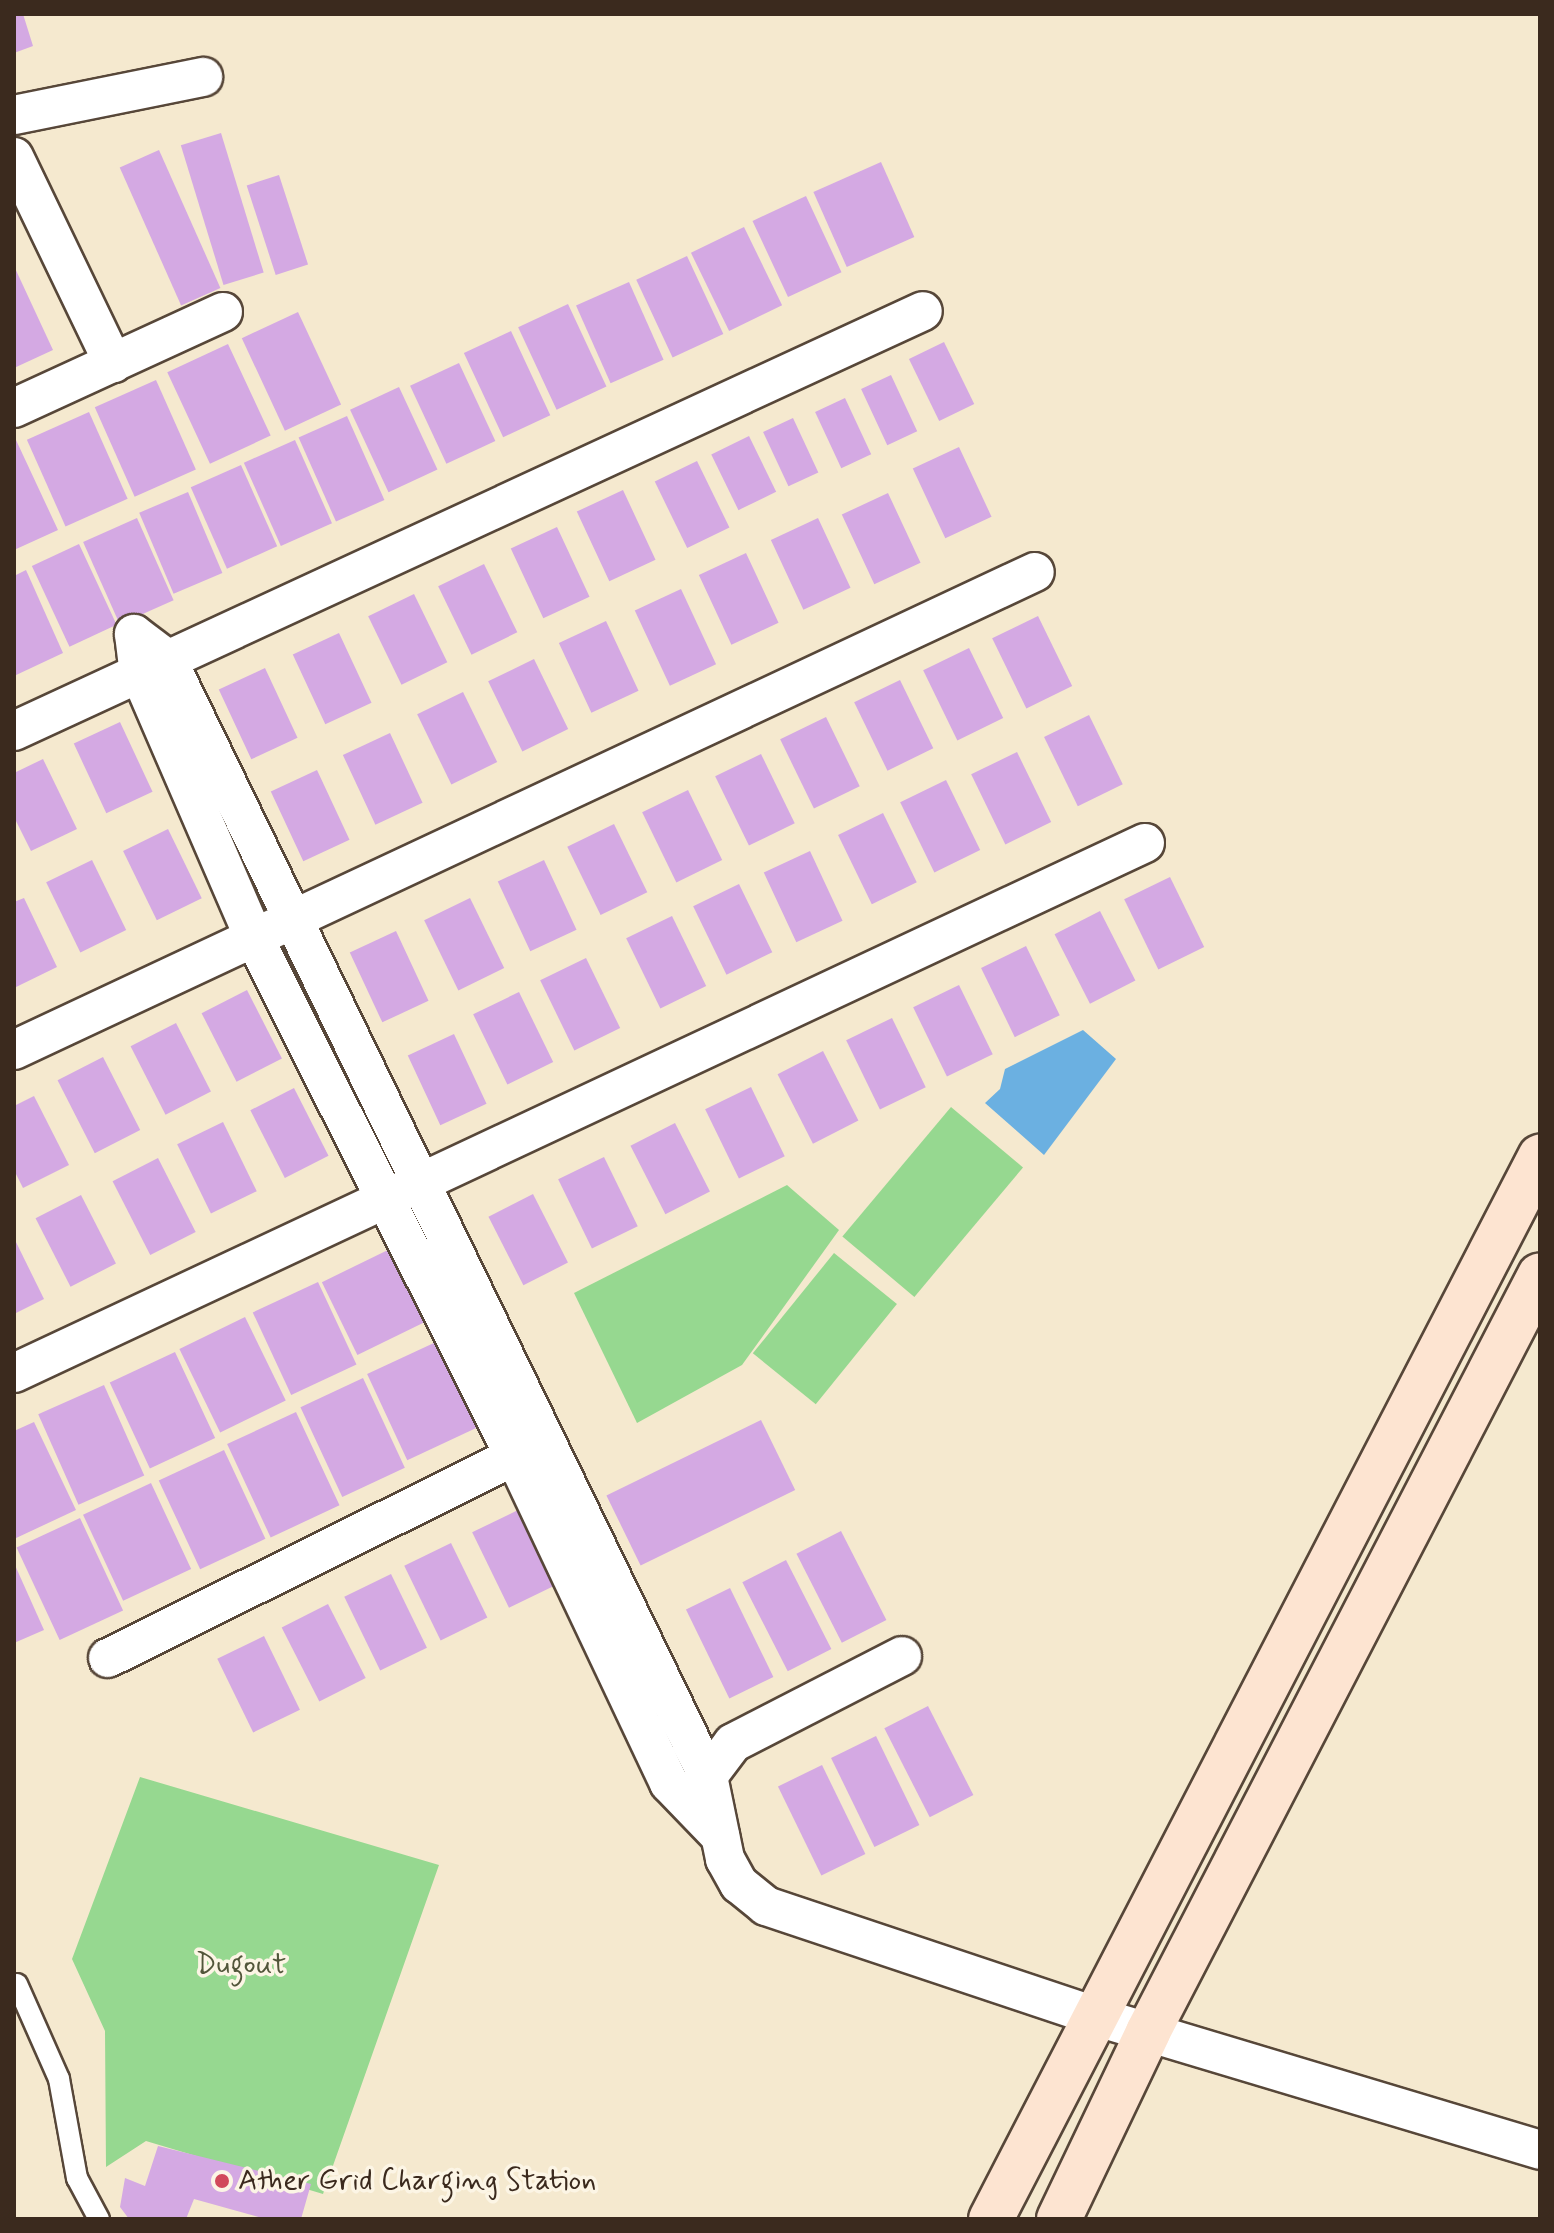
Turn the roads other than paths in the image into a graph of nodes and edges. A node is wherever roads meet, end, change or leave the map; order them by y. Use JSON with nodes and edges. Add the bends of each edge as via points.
{"nodes":[{"id":1,"x":203,"y":77,"type":"dead end"},
{"id":2,"x":14,"y":115,"type":"edge"},
{"id":3,"x":14,"y":157,"type":"edge"},
{"id":4,"x":923,"y":311,"type":"dead end"},
{"id":5,"x":223,"y":312,"type":"dead end"},
{"id":6,"x":113,"y":363,"type":"junction"},
{"id":7,"x":14,"y":408,"type":"edge"},
{"id":8,"x":1035,"y":572,"type":"dead end"},
{"id":9,"x":153,"y":665,"type":"junction"},
{"id":10,"x":14,"y":731,"type":"edge"},
{"id":11,"x":1145,"y":843,"type":"dead end"},
{"id":12,"x":291,"y":918,"type":"junction"},
{"id":13,"x":253,"y":936,"type":"junction"},
{"id":14,"x":14,"y":1050,"type":"edge"},
{"id":15,"x":1540,"y":1157,"type":"edge"},
{"id":16,"x":419,"y":1183,"type":"junction"},
{"id":17,"x":384,"y":1198,"type":"junction"},
{"id":18,"x":1540,"y":1275,"type":"edge"},
{"id":19,"x":14,"y":1373,"type":"edge"},
{"id":20,"x":530,"y":1448,"type":"junction"},
{"id":21,"x":902,"y":1656,"type":"dead end"},
{"id":22,"x":108,"y":1658,"type":"dead end"},
{"id":23,"x":708,"y":1776,"type":"junction"},
{"id":24,"x":720,"y":1836,"type":"junction"},
{"id":25,"x":17,"y":1984,"type":"dead end"},
{"id":26,"x":1094,"y":2016,"type":"junction"},
{"id":27,"x":1148,"y":2032,"type":"junction"},
{"id":28,"x":1540,"y":2150,"type":"edge"},
{"id":29,"x":99,"y":2219,"type":"edge"},
{"id":30,"x":991,"y":2219,"type":"edge"},
{"id":31,"x":1059,"y":2219,"type":"edge"}],
"edges":[{"from":1,"to":2,"type":"street"},
{"from":3,"to":6,"type":"street"},
{"from":4,"to":9,"type":"street"},
{"from":5,"to":6,"type":"street"},
{"from":6,"to":7,"type":"street"},
{"from":8,"to":12,"type":"street"},
{"from":9,"to":10,"type":"street"},
{"from":9,"to":12,"type":"street"},
{"from":9,"to":13,"type":"street"},
{"from":11,"to":16,"type":"street"},
{"from":12,"to":13,"type":"street"},
{"from":12,"to":16,"type":"street"},
{"from":13,"to":14,"type":"street"},
{"from":13,"to":17,"type":"street"},
{"from":15,"to":26,"type":"street"},
{"from":16,"to":17,"type":"street"},
{"from":16,"to":20,"type":"street"},
{"from":17,"to":19,"type":"street"},
{"from":17,"to":20,"type":"street"},
{"from":18,"to":27,"type":"street"},
{"from":20,"to":22,"type":"street"},
{"from":20,"to":23,"type":"street"},
{"from":20,"to":24,"type":"street","via":[[669,1783]]},
{"from":21,"to":23,"type":"street","via":[[733,1743]]},
{"from":23,"to":24,"type":"street"},
{"from":24,"to":26,"type":"street","via":[[739,1884],[766,1906]]},
{"from":25,"to":29,"type":"lane","via":[[59,2079],[77,2178]]},
{"from":26,"to":27,"type":"street"},
{"from":26,"to":30,"type":"street"},
{"from":27,"to":28,"type":"street"},
{"from":27,"to":31,"type":"street"}]}
